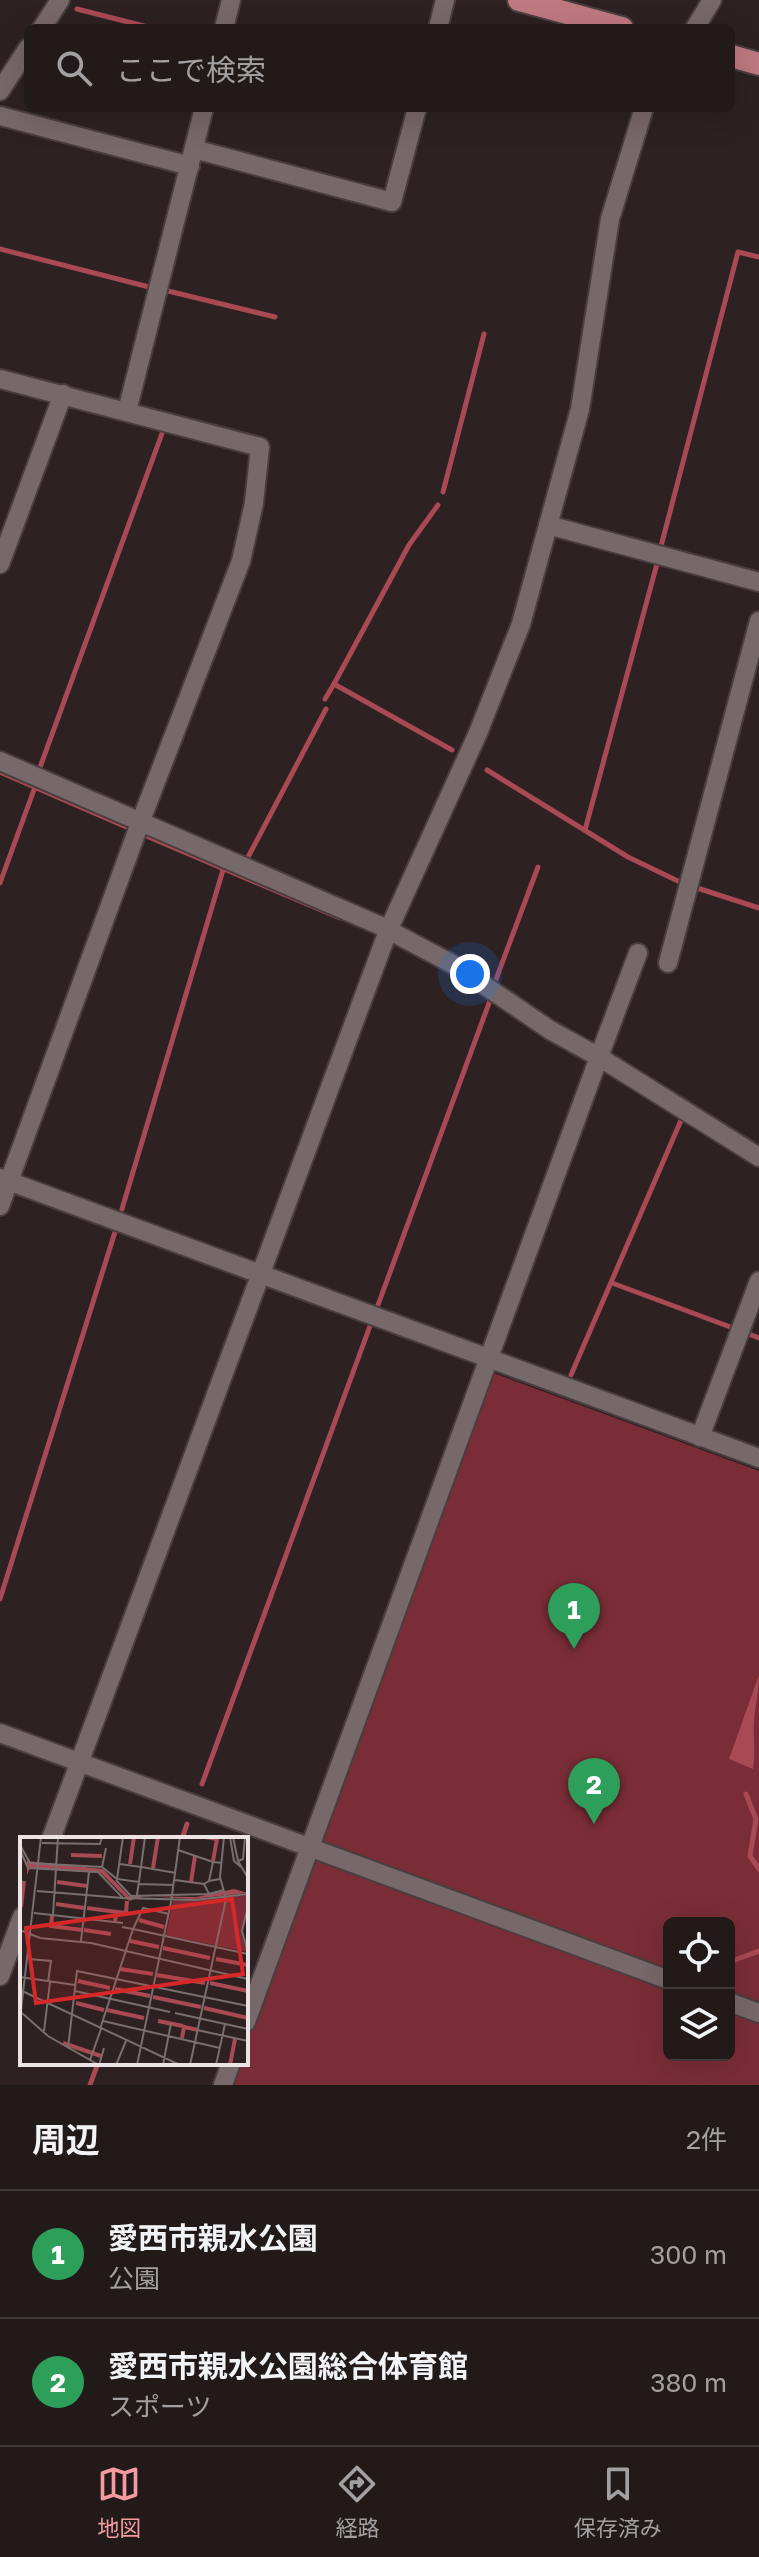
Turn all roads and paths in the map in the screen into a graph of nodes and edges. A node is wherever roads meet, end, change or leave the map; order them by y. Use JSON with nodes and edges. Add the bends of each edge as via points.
{"nodes":[{"id":1,"x":60,"y":0,"type":"edge"},
{"id":2,"x":231,"y":0,"type":"edge"},
{"id":3,"x":445,"y":0,"type":"edge"},
{"id":4,"x":519,"y":0,"type":"edge"},
{"id":5,"x":712,"y":0,"type":"edge"},
{"id":6,"x":45,"y":24,"type":"edge"},
{"id":7,"x":225,"y":24,"type":"edge"},
{"id":8,"x":439,"y":24,"type":"edge"},
{"id":9,"x":607,"y":24,"type":"edge"},
{"id":10,"x":697,"y":24,"type":"edge"},
{"id":11,"x":24,"y":54,"type":"edge"},
{"id":12,"x":735,"y":57,"type":"edge"},
{"id":13,"x":759,"y":64,"type":"edge"},
{"id":14,"x":0,"y":91,"type":"edge"},
{"id":15,"x":203,"y":112,"type":"edge"},
{"id":16,"x":416,"y":112,"type":"edge"},
{"id":17,"x":643,"y":112,"type":"edge"},
{"id":18,"x":0,"y":116,"type":"edge"},
{"id":19,"x":192,"y":158,"type":"junction"},
{"id":20,"x":0,"y":379,"type":"edge"},
{"id":21,"x":63,"y":394,"type":"junction"},
{"id":22,"x":127,"y":411,"type":"junction"},
{"id":23,"x":548,"y":525,"type":"junction"},
{"id":24,"x":0,"y":564,"type":"edge"},
{"id":25,"x":759,"y":582,"type":"edge"},
{"id":26,"x":759,"y":621,"type":"edge"},
{"id":27,"x":0,"y":761,"type":"edge"},
{"id":28,"x":140,"y":823,"type":"junction"},
{"id":29,"x":388,"y":931,"type":"junction"},
{"id":30,"x":638,"y":953,"type":"dead end"},
{"id":31,"x":668,"y":963,"type":"dead end"},
{"id":32,"x":599,"y":1057,"type":"junction"},
{"id":33,"x":759,"y":1157,"type":"edge"},
{"id":34,"x":5,"y":1180,"type":"edge"},
{"id":35,"x":0,"y":1206,"type":"edge"},
{"id":36,"x":260,"y":1273,"type":"junction"},
{"id":37,"x":759,"y":1281,"type":"edge"},
{"id":38,"x":490,"y":1359,"type":"junction"},
{"id":39,"x":700,"y":1437,"type":"junction"},
{"id":40,"x":759,"y":1458,"type":"edge"},
{"id":41,"x":0,"y":1733,"type":"edge"},
{"id":42,"x":80,"y":1763,"type":"junction"},
{"id":43,"x":52,"y":1837,"type":"edge"},
{"id":44,"x":311,"y":1847,"type":"junction"},
{"id":45,"x":20,"y":1922,"type":"edge"},
{"id":46,"x":0,"y":1976,"type":"edge"},
{"id":47,"x":663,"y":1978,"type":"edge"},
{"id":48,"x":735,"y":2004,"type":"edge"},
{"id":49,"x":759,"y":2013,"type":"edge"},
{"id":50,"x":248,"y":2017,"type":"edge"},
{"id":51,"x":230,"y":2065,"type":"edge"},
{"id":52,"x":223,"y":2085,"type":"edge"}],
"edges":[{"from":1,"to":6,"type":"street"},
{"from":2,"to":7,"type":"street"},
{"from":3,"to":8,"type":"street"},
{"from":4,"to":9,"type":"main road"},
{"from":5,"to":10,"type":"street"},
{"from":11,"to":14,"type":"street"},
{"from":12,"to":13,"type":"main road"},
{"from":15,"to":19,"type":"street"},
{"from":16,"to":19,"type":"street","via":[[392,202]]},
{"from":17,"to":23,"type":"street","via":[[610,219],[580,409]]},
{"from":18,"to":19,"type":"street"},
{"from":19,"to":22,"type":"street"},
{"from":20,"to":21,"type":"street"},
{"from":21,"to":22,"type":"street"},
{"from":21,"to":24,"type":"street"},
{"from":22,"to":28,"type":"street","via":[[260,447],[241,561]]},
{"from":23,"to":25,"type":"street"},
{"from":23,"to":29,"type":"street","via":[[521,624]]},
{"from":26,"to":31,"type":"street"},
{"from":27,"to":28,"type":"street"},
{"from":28,"to":29,"type":"street"},
{"from":28,"to":34,"type":"street"},
{"from":29,"to":32,"type":"street","via":[[456,966]]},
{"from":29,"to":36,"type":"street"},
{"from":30,"to":32,"type":"street"},
{"from":32,"to":33,"type":"street"},
{"from":32,"to":38,"type":"street"},
{"from":34,"to":35,"type":"street"},
{"from":34,"to":36,"type":"street"},
{"from":36,"to":38,"type":"street"},
{"from":36,"to":42,"type":"street"},
{"from":37,"to":39,"type":"street"},
{"from":38,"to":39,"type":"street"},
{"from":38,"to":44,"type":"street"},
{"from":39,"to":40,"type":"street"},
{"from":41,"to":42,"type":"street"},
{"from":42,"to":43,"type":"street"},
{"from":42,"to":44,"type":"street"},
{"from":44,"to":47,"type":"street"},
{"from":44,"to":50,"type":"street"},
{"from":45,"to":46,"type":"street"},
{"from":48,"to":49,"type":"street"},
{"from":51,"to":52,"type":"street"}]}
